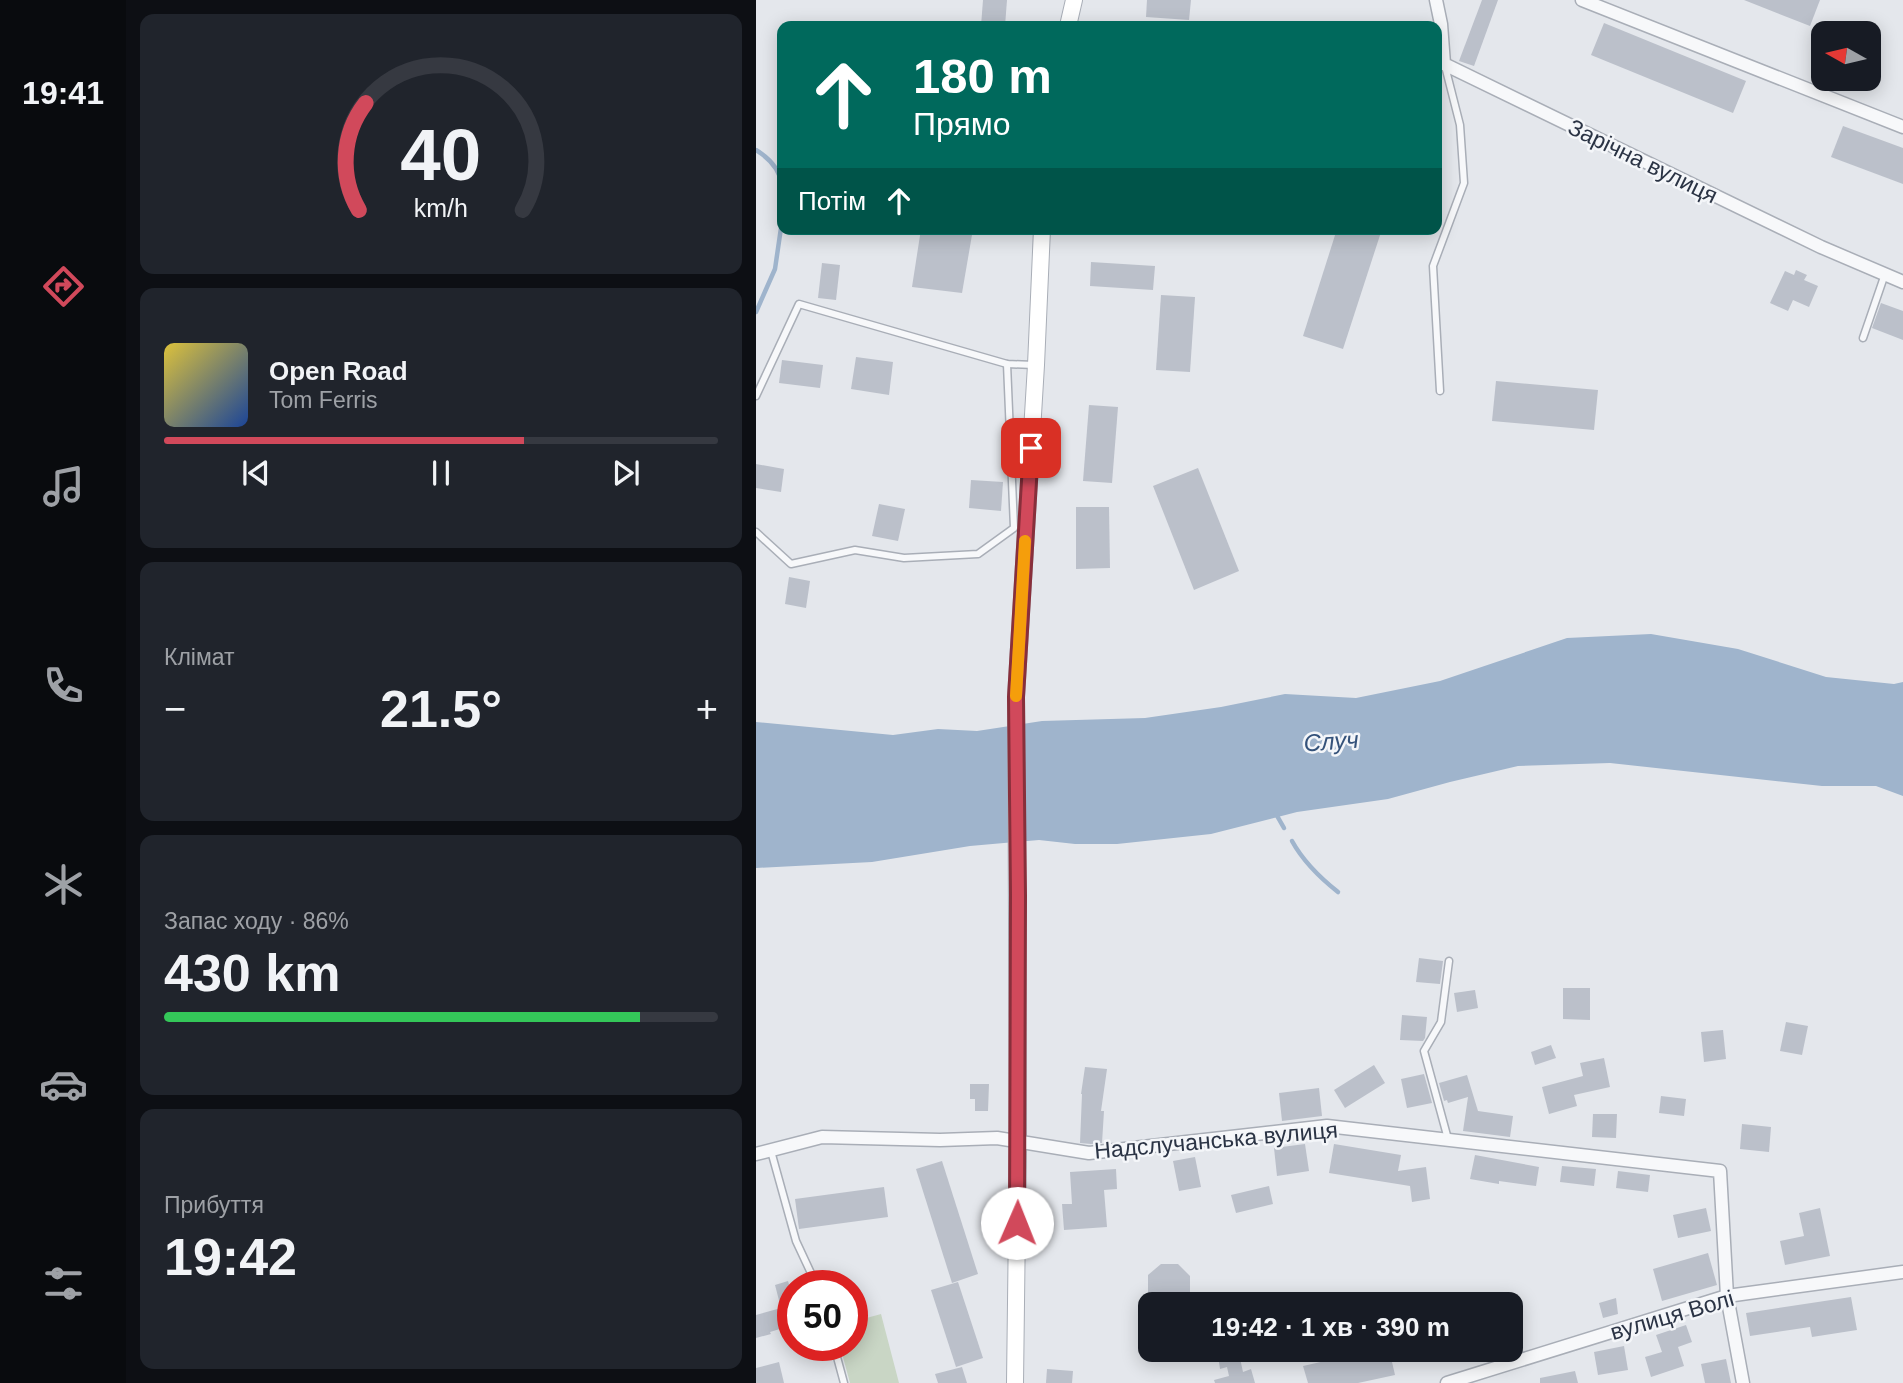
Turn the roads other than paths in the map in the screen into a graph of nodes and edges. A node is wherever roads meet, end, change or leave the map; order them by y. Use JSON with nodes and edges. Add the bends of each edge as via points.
{"nodes":[{"id":1,"x":1074,"y":0,"type":"edge"},
{"id":2,"x":1436,"y":0,"type":"edge"},
{"id":3,"x":1583,"y":0,"type":"edge"},
{"id":4,"x":1069,"y":21,"type":"edge"},
{"id":5,"x":1440,"y":21,"type":"edge"},
{"id":6,"x":1442,"y":38,"type":"edge"},
{"id":7,"x":1444,"y":65,"type":"junction"},
{"id":8,"x":1903,"y":127,"type":"edge"},
{"id":9,"x":1042,"y":235,"type":"edge"},
{"id":10,"x":1885,"y":274,"type":"junction"},
{"id":11,"x":1903,"y":282,"type":"edge"},
{"id":12,"x":1863,"y":338,"type":"dead end"},
{"id":13,"x":1007,"y":364,"type":"junction"},
{"id":14,"x":1036,"y":365,"type":"junction"},
{"id":15,"x":1440,"y":391,"type":"dead end"},
{"id":16,"x":756,"y":396,"type":"edge"},
{"id":17,"x":756,"y":532,"type":"edge"},
{"id":18,"x":1449,"y":961,"type":"dead end"},
{"id":19,"x":1449,"y":1140,"type":"junction"},
{"id":20,"x":1018,"y":1142,"type":"junction"},
{"id":21,"x":770,"y":1149,"type":"junction"},
{"id":22,"x":756,"y":1153,"type":"edge"},
{"id":23,"x":810,"y":1270,"type":"edge"},
{"id":24,"x":1903,"y":1272,"type":"edge"},
{"id":25,"x":1727,"y":1296,"type":"junction"},
{"id":26,"x":838,"y":1361,"type":"edge"},
{"id":27,"x":844,"y":1383,"type":"edge"},
{"id":28,"x":1015,"y":1383,"type":"edge"},
{"id":29,"x":1447,"y":1383,"type":"edge"},
{"id":30,"x":1743,"y":1383,"type":"edge"}],
"edges":[{"from":1,"to":4,"type":"main road"},
{"from":2,"to":5,"type":"street"},
{"from":3,"to":8,"type":"street"},
{"from":6,"to":7,"type":"street"},
{"from":7,"to":10,"type":"street","name":"Зарічна вулиця"},
{"from":7,"to":15,"type":"lane","via":[[1460,125],[1464,183],[1433,266]]},
{"from":9,"to":14,"type":"main road"},
{"from":10,"to":11,"type":"street","name":"Зарічна вулиця"},
{"from":10,"to":12,"type":"lane"},
{"from":13,"to":14,"type":"lane"},
{"from":13,"to":16,"type":"lane","via":[[799,304]]},
{"from":13,"to":17,"type":"lane","via":[[1014,528],[978,554],[904,558],[855,550],[790,564]]},
{"from":14,"to":20,"type":"main road","via":[[1016,697]]},
{"from":18,"to":19,"type":"lane","via":[[1441,1023],[1424,1051]]},
{"from":19,"to":20,"type":"street","name":"Надслучанська вулиця","via":[[1327,1126],[1089,1153]]},
{"from":19,"to":25,"type":"street","name":"Надслучанська вулиця","via":[[1720,1171]]},
{"from":20,"to":21,"type":"street","name":"Надслучанська вулиця","via":[[822,1137]]},
{"from":20,"to":28,"type":"main road"},
{"from":21,"to":22,"type":"street","name":"Надслучанська вулиця"},
{"from":21,"to":23,"type":"lane","via":[[796,1241]]},
{"from":24,"to":25,"type":"street","name":"вулиця Волі"},
{"from":25,"to":29,"type":"street","name":"вулиця Волі"},
{"from":25,"to":30,"type":"street"},
{"from":26,"to":27,"type":"lane"}]}
